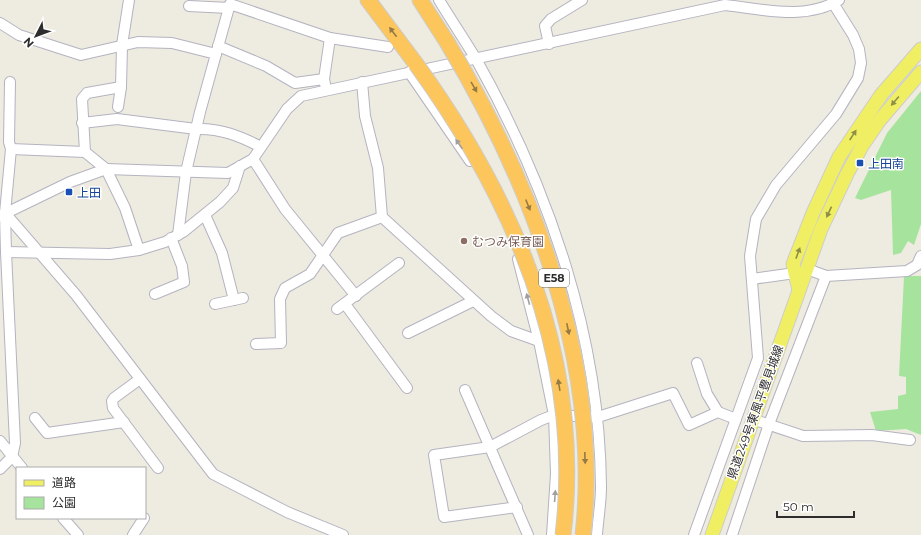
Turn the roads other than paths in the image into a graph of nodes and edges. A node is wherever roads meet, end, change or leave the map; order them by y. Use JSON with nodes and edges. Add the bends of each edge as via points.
{"nodes":[{"id":1,"x":129,"y":0,"type":"edge"},
{"id":2,"x":368,"y":0,"type":"edge"},
{"id":3,"x":420,"y":0,"type":"edge"},
{"id":4,"x":439,"y":0,"type":"edge"},
{"id":5,"x":582,"y":0,"type":"edge"},
{"id":6,"x":836,"y":2,"type":"edge"},
{"id":7,"x":189,"y":6,"type":"dead end"},
{"id":8,"x":229,"y":8,"type":"junction"},
{"id":9,"x":0,"y":23,"type":"edge"},
{"id":10,"x":330,"y":38,"type":"junction"},
{"id":11,"x":549,"y":44,"type":"junction"},
{"id":12,"x":122,"y":45,"type":"junction"},
{"id":13,"x":388,"y":47,"type":"dead end"},
{"id":14,"x":921,"y":49,"type":"edge"},
{"id":15,"x":217,"y":50,"type":"junction"},
{"id":16,"x":475,"y":59,"type":"junction"},
{"id":17,"x":413,"y":68,"type":"junction"},
{"id":18,"x":921,"y":72,"type":"edge"},
{"id":19,"x":324,"y":79,"type":"junction"},
{"id":20,"x":10,"y":82,"type":"dead end"},
{"id":21,"x":362,"y":82,"type":"junction"},
{"id":22,"x":121,"y":87,"type":"junction"},
{"id":23,"x":326,"y":90,"type":"junction"},
{"id":24,"x":118,"y":107,"type":"dead end"},
{"id":25,"x":82,"y":123,"type":"junction"},
{"id":26,"x":196,"y":129,"type":"junction"},
{"id":27,"x":260,"y":147,"type":"junction"},
{"id":28,"x":11,"y":149,"type":"junction"},
{"id":29,"x":85,"y":152,"type":"junction"},
{"id":30,"x":253,"y":159,"type":"junction"},
{"id":31,"x":240,"y":166,"type":"junction"},
{"id":32,"x":106,"y":169,"type":"junction"},
{"id":33,"x":186,"y":172,"type":"junction"},
{"id":34,"x":3,"y":215,"type":"edge"},
{"id":35,"x":205,"y":215,"type":"junction"},
{"id":36,"x":382,"y":216,"type":"junction"},
{"id":37,"x":174,"y":237,"type":"junction"},
{"id":38,"x":140,"y":250,"type":"junction"},
{"id":39,"x":37,"y":251,"type":"junction"},
{"id":40,"x":6,"y":252,"type":"junction"},
{"id":41,"x":323,"y":254,"type":"junction"},
{"id":42,"x":921,"y":256,"type":"edge"},
{"id":43,"x":399,"y":263,"type":"dead end"},
{"id":44,"x":801,"y":271,"type":"junction"},
{"id":45,"x":826,"y":276,"type":"junction"},
{"id":46,"x":752,"y":279,"type":"junction"},
{"id":47,"x":155,"y":294,"type":"dead end"},
{"id":48,"x":356,"y":296,"type":"junction"},
{"id":49,"x":474,"y":301,"type":"junction"},
{"id":50,"x":215,"y":304,"type":"dead end"},
{"id":51,"x":408,"y":333,"type":"dead end"},
{"id":52,"x":539,"y":341,"type":"junction"},
{"id":53,"x":256,"y":344,"type":"dead end"},
{"id":54,"x":697,"y":363,"type":"dead end"},
{"id":55,"x":140,"y":379,"type":"junction"},
{"id":56,"x":407,"y":388,"type":"dead end"},
{"id":57,"x":464,"y":390,"type":"dead end"},
{"id":58,"x":718,"y":412,"type":"junction"},
{"id":59,"x":554,"y":415,"type":"junction"},
{"id":60,"x":598,"y":417,"type":"junction"},
{"id":61,"x":35,"y":418,"type":"dead end"},
{"id":62,"x":736,"y":419,"type":"junction"},
{"id":63,"x":752,"y":419,"type":"junction"},
{"id":64,"x":124,"y":422,"type":"junction"},
{"id":65,"x":769,"y":424,"type":"junction"},
{"id":66,"x":0,"y":440,"type":"edge"},
{"id":67,"x":910,"y":440,"type":"dead end"},
{"id":68,"x":490,"y":447,"type":"junction"},
{"id":69,"x":12,"y":456,"type":"junction"},
{"id":70,"x":21,"y":467,"type":"edge"},
{"id":71,"x":158,"y":468,"type":"dead end"},
{"id":72,"x":0,"y":469,"type":"edge"},
{"id":73,"x":517,"y":507,"type":"junction"},
{"id":74,"x":65,"y":519,"type":"edge"},
{"id":75,"x":143,"y":519,"type":"edge"},
{"id":76,"x":78,"y":535,"type":"edge"},
{"id":77,"x":133,"y":535,"type":"edge"},
{"id":78,"x":343,"y":535,"type":"edge"},
{"id":79,"x":528,"y":535,"type":"edge"},
{"id":80,"x":552,"y":535,"type":"edge"},
{"id":81,"x":564,"y":535,"type":"edge"},
{"id":82,"x":583,"y":535,"type":"edge"},
{"id":83,"x":596,"y":535,"type":"edge"},
{"id":84,"x":694,"y":535,"type":"edge"},
{"id":85,"x":712,"y":535,"type":"edge"},
{"id":86,"x":732,"y":535,"type":"edge"}],
"edges":[{"from":1,"to":12,"type":"street"},
{"from":17,"to":2,"type":"highway","number":"E58","one_way":true},
{"from":3,"to":82,"type":"highway","number":"E58","one_way":true,"bridge":true,"via":[[480,98],[504,147],[535,222],[560,297],[576,367],[581,406],[585,484]]},
{"from":4,"to":16,"type":"street"},
{"from":5,"to":11,"type":"street","via":[[551,19],[545,26]]},
{"from":6,"to":11,"type":"street","via":[[815,11],[788,12],[725,5]]},
{"from":6,"to":46,"type":"street","via":[[859,49],[861,64],[858,78],[836,114],[776,185],[756,219],[750,256]]},
{"from":7,"to":8,"type":"street"},
{"from":8,"to":10,"type":"street","via":[[230,4],[258,12]]},
{"from":8,"to":15,"type":"street"},
{"from":9,"to":12,"type":"street","via":[[19,35],[80,55]]},
{"from":10,"to":13,"type":"street"},
{"from":10,"to":19,"type":"street"},
{"from":11,"to":16,"type":"street"},
{"from":12,"to":15,"type":"street","via":[[138,42],[172,42]]},
{"from":12,"to":22,"type":"street"},
{"from":44,"to":14,"type":"main road","name":"県道249号東風平豊見城線","one_way":true,"via":[[793,264],[810,219],[839,157],[881,95]]},
{"from":15,"to":19,"type":"street","via":[[266,66],[295,83]]},
{"from":15,"to":26,"type":"street"},
{"from":16,"to":17,"type":"street"},
{"from":16,"to":60,"type":"street","via":[[532,173],[566,266],[586,337]]},
{"from":17,"to":21,"type":"street"},
{"from":52,"to":17,"type":"street","one_way":true,"via":[[513,238],[500,208]]},
{"from":81,"to":17,"type":"highway","number":"E58","one_way":true,"bridge":true,"via":[[567,484],[563,411],[554,356],[535,283],[515,230],[493,186],[441,97]]},
{"from":18,"to":44,"type":"main road","one_way":true,"via":[[879,121],[862,146]]},
{"from":19,"to":23,"type":"street"},
{"from":20,"to":28,"type":"street"},
{"from":21,"to":23,"type":"street"},
{"from":21,"to":36,"type":"street","via":[[365,116],[378,168]]},
{"from":22,"to":24,"type":"street"},
{"from":22,"to":25,"type":"street","via":[[87,94],[82,99]]},
{"from":23,"to":27,"type":"street","via":[[301,96],[287,109]]},
{"from":25,"to":26,"type":"street","via":[[117,119]]},
{"from":25,"to":29,"type":"street"},
{"from":26,"to":27,"type":"street","via":[[208,128],[239,135]]},
{"from":26,"to":33,"type":"street"},
{"from":27,"to":30,"type":"street"},
{"from":28,"to":29,"type":"street"},
{"from":28,"to":34,"type":"street"},
{"from":29,"to":32,"type":"street"},
{"from":30,"to":31,"type":"street"},
{"from":30,"to":41,"type":"street","via":[[285,209]]},
{"from":31,"to":33,"type":"street","via":[[228,173]]},
{"from":31,"to":35,"type":"street","via":[[232,188]]},
{"from":32,"to":33,"type":"street"},
{"from":32,"to":34,"type":"street","via":[[70,182]]},
{"from":32,"to":38,"type":"street"},
{"from":33,"to":37,"type":"street"},
{"from":34,"to":39,"type":"street"},
{"from":34,"to":40,"type":"street"},
{"from":35,"to":37,"type":"street"},
{"from":35,"to":50,"type":"street","via":[[239,299]]},
{"from":36,"to":41,"type":"street","via":[[338,233]]},
{"from":36,"to":49,"type":"street"},
{"from":37,"to":38,"type":"street"},
{"from":37,"to":47,"type":"street","via":[[184,282]]},
{"from":38,"to":39,"type":"street","via":[[110,254]]},
{"from":39,"to":40,"type":"street"},
{"from":39,"to":55,"type":"street","via":[[76,295]]},
{"from":40,"to":69,"type":"street","via":[[15,443]]},
{"from":41,"to":48,"type":"street"},
{"from":41,"to":53,"type":"street","via":[[310,274],[285,288],[280,299],[281,343]]},
{"from":42,"to":45,"type":"street","via":[[917,265],[907,271]]},
{"from":43,"to":48,"type":"street"},
{"from":44,"to":45,"type":"street"},
{"from":44,"to":46,"type":"street"},
{"from":44,"to":63,"type":"main road","name":"県道249号東風平豊見城線","via":[[799,290]]},
{"from":45,"to":65,"type":"street"},
{"from":46,"to":62,"type":"street","via":[[758,358]]},
{"from":48,"to":56,"type":"street","via":[[341,306]]},
{"from":49,"to":51,"type":"street"},
{"from":49,"to":52,"type":"street","via":[[511,331]]},
{"from":52,"to":59,"type":"street"},
{"from":54,"to":58,"type":"street","via":[[707,394]]},
{"from":55,"to":64,"type":"street","via":[[112,401],[113,408]]},
{"from":55,"to":78,"type":"street","via":[[213,474],[287,512]]},
{"from":57,"to":68,"type":"street"},
{"from":58,"to":60,"type":"street","via":[[688,425],[673,393]]},
{"from":58,"to":62,"type":"street"},
{"from":59,"to":60,"type":"street"},
{"from":59,"to":68,"type":"street"},
{"from":80,"to":59,"type":"street","one_way":true,"via":[[556,474]]},
{"from":60,"to":83,"type":"street","via":[[601,488]]},
{"from":61,"to":64,"type":"street","via":[[47,433]]},
{"from":62,"to":84,"type":"street"},
{"from":63,"to":65,"type":"street"},
{"from":63,"to":85,"type":"main road","name":"県道249号東風平豊見城線"},
{"from":64,"to":71,"type":"street"},
{"from":65,"to":67,"type":"street","via":[[803,436],[872,435]]},
{"from":65,"to":86,"type":"street"},
{"from":66,"to":69,"type":"street"},
{"from":68,"to":73,"type":"street"},
{"from":68,"to":73,"type":"street","via":[[434,455],[444,517]]},
{"from":69,"to":70,"type":"street"},
{"from":69,"to":72,"type":"street"},
{"from":73,"to":79,"type":"street"},
{"from":74,"to":76,"type":"street"},
{"from":75,"to":77,"type":"street"}]}
